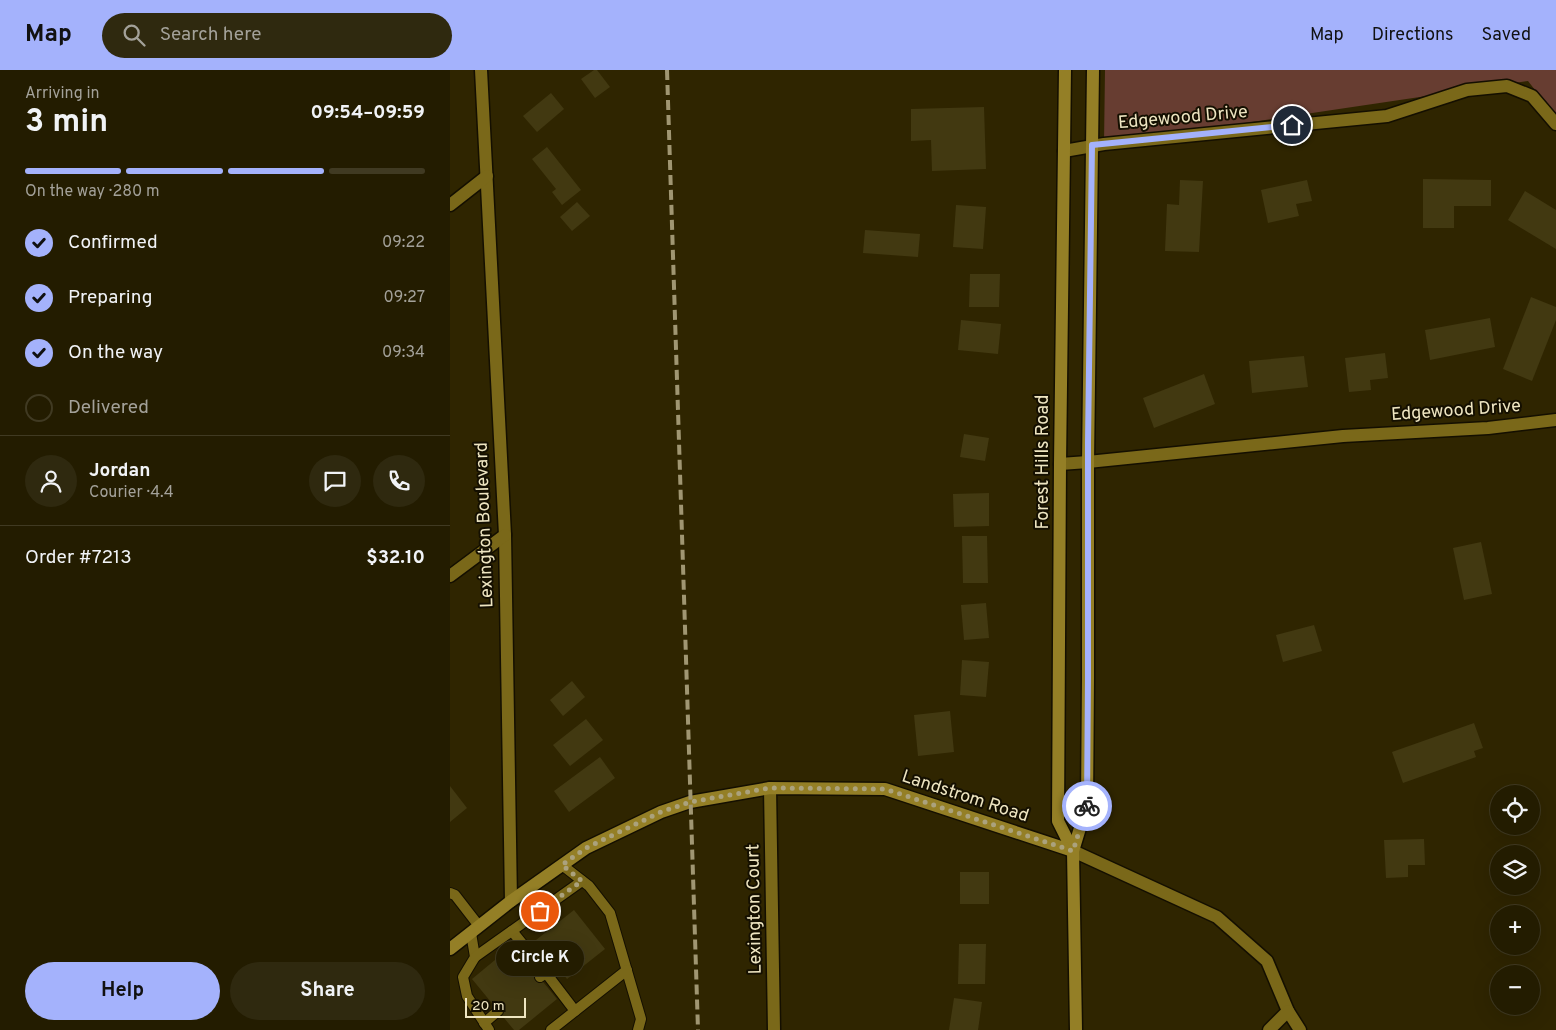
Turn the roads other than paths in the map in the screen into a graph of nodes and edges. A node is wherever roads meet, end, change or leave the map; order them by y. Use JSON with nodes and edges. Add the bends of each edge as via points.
{"nodes":[{"id":1,"x":481,"y":70,"type":"edge"},
{"id":2,"x":1065,"y":70,"type":"edge"},
{"id":3,"x":1093,"y":70,"type":"edge"},
{"id":4,"x":1556,"y":124,"type":"edge"},
{"id":5,"x":1092,"y":145,"type":"junction"},
{"id":6,"x":1064,"y":151,"type":"junction"},
{"id":7,"x":487,"y":176,"type":"junction"},
{"id":8,"x":450,"y":205,"type":"edge"},
{"id":9,"x":1556,"y":420,"type":"edge"},
{"id":10,"x":1088,"y":462,"type":"junction"},
{"id":11,"x":1060,"y":464,"type":"junction"},
{"id":12,"x":505,"y":535,"type":"junction"},
{"id":13,"x":450,"y":576,"type":"edge"},
{"id":14,"x":770,"y":788,"type":"junction"},
{"id":15,"x":1073,"y":851,"type":"junction"},
{"id":16,"x":562,"y":865,"type":"junction"},
{"id":17,"x":582,"y":881,"type":"junction"},
{"id":18,"x":450,"y":893,"type":"edge"},
{"id":19,"x":511,"y":901,"type":"junction"},
{"id":20,"x":475,"y":930,"type":"junction"},
{"id":21,"x":512,"y":931,"type":"junction"},
{"id":22,"x":450,"y":949,"type":"edge"},
{"id":23,"x":475,"y":957,"type":"junction"},
{"id":24,"x":1076,"y":965,"type":"junction"},
{"id":25,"x":627,"y":970,"type":"junction"},
{"id":26,"x":575,"y":1010,"type":"junction"},
{"id":27,"x":498,"y":1011,"type":"dead end"},
{"id":28,"x":1288,"y":1011,"type":"junction"},
{"id":29,"x":487,"y":1027,"type":"edge"},
{"id":30,"x":551,"y":1030,"type":"edge"},
{"id":31,"x":638,"y":1030,"type":"edge"},
{"id":32,"x":774,"y":1030,"type":"edge"},
{"id":33,"x":1068,"y":1030,"type":"edge"},
{"id":34,"x":1076,"y":1030,"type":"edge"},
{"id":35,"x":1269,"y":1030,"type":"edge"},
{"id":36,"x":1300,"y":1030,"type":"edge"}],
"edges":[{"from":1,"to":7,"type":"street","name":"Lexington Boulevard"},
{"from":2,"to":6,"type":"street","name":"Forest Hills Road"},
{"from":3,"to":5,"type":"street","name":"Forest Hills Road"},
{"from":4,"to":5,"type":"street","name":"Edgewood Drive","via":[[1532,96],[1507,86],[1467,90],[1387,116]]},
{"from":5,"to":6,"type":"street","name":"Edgewood Drive"},
{"from":5,"to":10,"type":"street","name":"Forest Hills Road"},
{"from":6,"to":11,"type":"street","name":"Forest Hills Road"},
{"from":7,"to":8,"type":"street"},
{"from":7,"to":12,"type":"street","name":"Lexington Boulevard"},
{"from":9,"to":10,"type":"street","name":"Edgewood Drive","via":[[1488,428],[1343,436]]},
{"from":10,"to":11,"type":"street","name":"Edgewood Drive"},
{"from":10,"to":15,"type":"street","name":"Forest Hills Road","via":[[1087,805]]},
{"from":11,"to":15,"type":"street","name":"Forest Hills Road","via":[[1058,821]]},
{"from":12,"to":13,"type":"street"},
{"from":12,"to":19,"type":"street","name":"Lexington Boulevard"},
{"from":14,"to":15,"type":"street","name":"Landstrom Road","via":[[885,789]]},
{"from":14,"to":16,"type":"street","name":"Landstrom Road","via":[[690,802],[661,812],[586,848]]},
{"from":14,"to":32,"type":"street","name":"Lexington Court"},
{"from":15,"to":24,"type":"street","name":"Forest Hills Road"},
{"from":15,"to":28,"type":"street","name":"Landstrom Road","via":[[1217,917],[1267,961]]},
{"from":16,"to":17,"type":"lane"},
{"from":16,"to":19,"type":"street","name":"Landstrom Road"},
{"from":17,"to":21,"type":"lane"},
{"from":17,"to":25,"type":"lane","via":[[610,913]]},
{"from":18,"to":20,"type":"lane","via":[[455,895]]},
{"from":19,"to":20,"type":"street"},
{"from":20,"to":22,"type":"street"},
{"from":20,"to":23,"type":"lane"},
{"from":21,"to":23,"type":"lane"},
{"from":21,"to":26,"type":"lane","via":[[543,975]]},
{"from":23,"to":29,"type":"lane","via":[[463,977],[467,996]]},
{"from":24,"to":33,"type":"street","name":"Forest Hills Road"},
{"from":24,"to":34,"type":"street","name":"Forest Hills Road"},
{"from":25,"to":26,"type":"lane"},
{"from":25,"to":31,"type":"lane","via":[[641,1019]]},
{"from":26,"to":30,"type":"lane"},
{"from":27,"to":29,"type":"lane"},
{"from":28,"to":35,"type":"street"},
{"from":28,"to":36,"type":"street","name":"Landstrom Road"}]}
